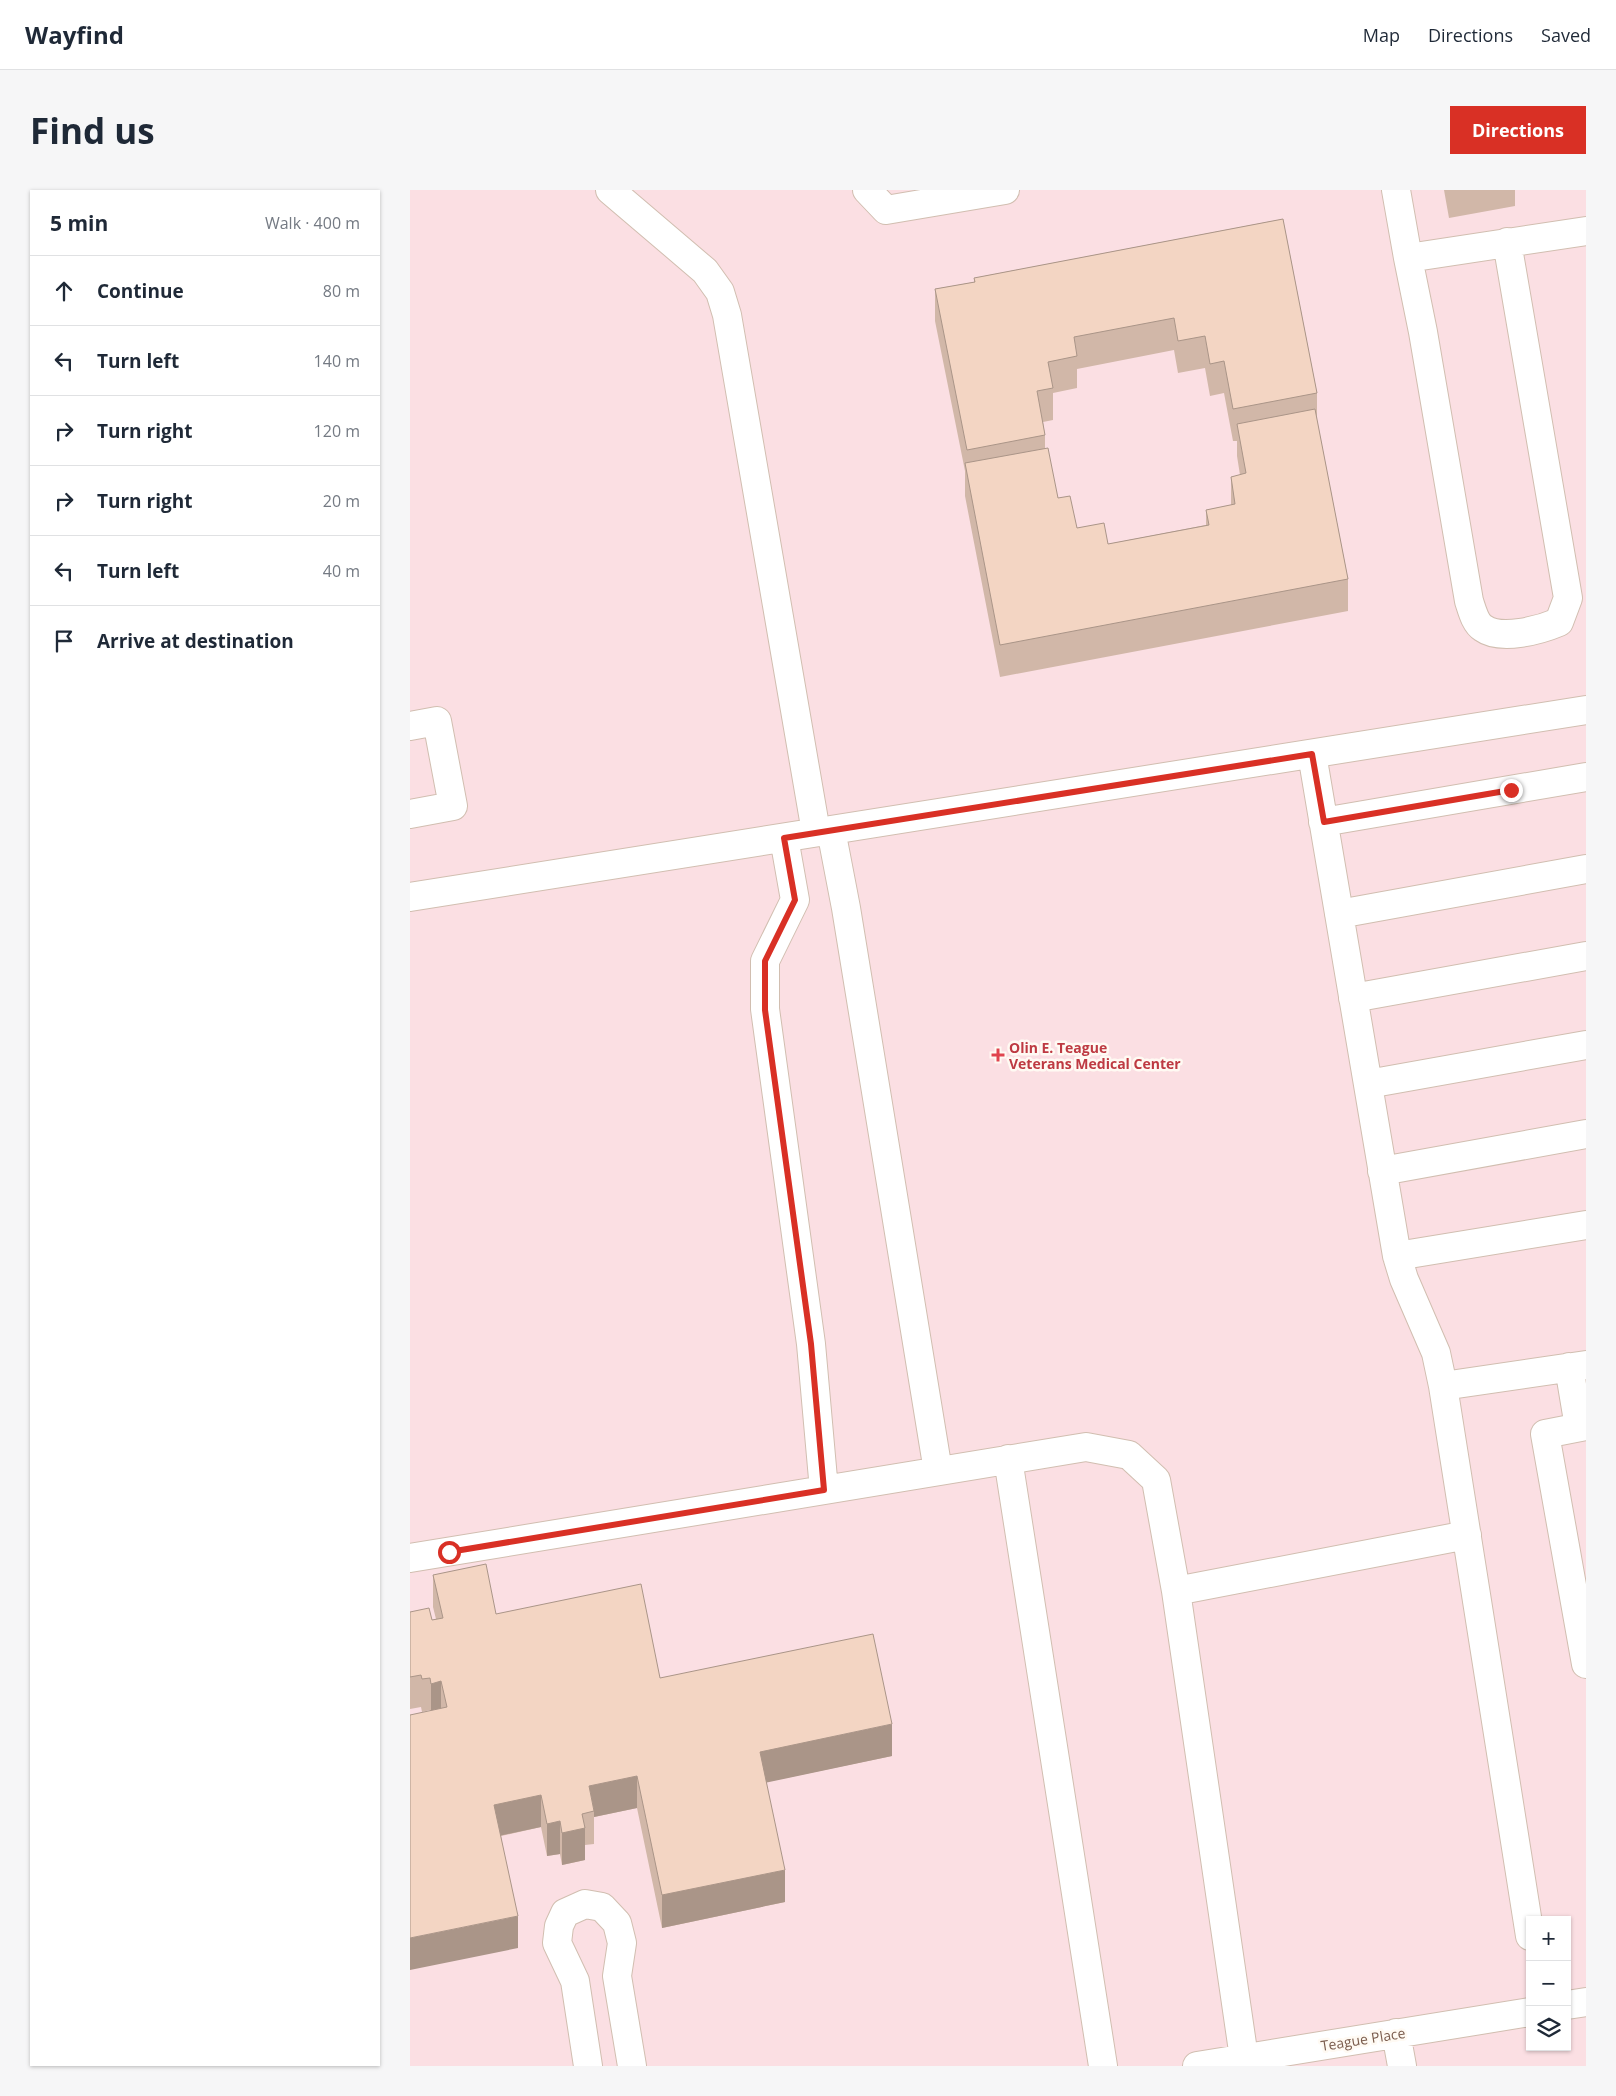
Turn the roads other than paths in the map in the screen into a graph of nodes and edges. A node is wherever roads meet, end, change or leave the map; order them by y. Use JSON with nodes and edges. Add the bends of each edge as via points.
{"nodes":[{"id":1,"x":610,"y":190,"type":"edge"},
{"id":2,"x":867,"y":190,"type":"edge"},
{"id":3,"x":1005,"y":190,"type":"edge"},
{"id":4,"x":1396,"y":190,"type":"edge"},
{"id":5,"x":1586,"y":231,"type":"edge"},
{"id":6,"x":1507,"y":242,"type":"junction"},
{"id":7,"x":1408,"y":258,"type":"junction"},
{"id":8,"x":1586,"y":710,"type":"edge"},
{"id":9,"x":410,"y":726,"type":"edge"},
{"id":10,"x":1312,"y":754,"type":"junction"},
{"id":11,"x":1586,"y":777,"type":"edge"},
{"id":12,"x":410,"y":814,"type":"edge"},
{"id":13,"x":1324,"y":822,"type":"junction"},
{"id":14,"x":824,"y":831,"type":"junction"},
{"id":15,"x":784,"y":838,"type":"junction"},
{"id":16,"x":1586,"y":869,"type":"edge"},
{"id":17,"x":410,"y":897,"type":"edge"},
{"id":18,"x":1339,"y":914,"type":"junction"},
{"id":19,"x":1586,"y":956,"type":"edge"},
{"id":20,"x":1353,"y":998,"type":"junction"},
{"id":21,"x":1586,"y":1045,"type":"edge"},
{"id":22,"x":1368,"y":1084,"type":"junction"},
{"id":23,"x":1586,"y":1134,"type":"edge"},
{"id":24,"x":1382,"y":1171,"type":"junction"},
{"id":25,"x":1586,"y":1225,"type":"edge"},
{"id":26,"x":1397,"y":1256,"type":"junction"},
{"id":27,"x":1578,"y":1366,"type":"edge"},
{"id":28,"x":1443,"y":1386,"type":"junction"},
{"id":29,"x":1583,"y":1427,"type":"edge"},
{"id":30,"x":1008,"y":1459,"type":"junction"},
{"id":31,"x":938,"y":1471,"type":"junction"},
{"id":32,"x":824,"y":1490,"type":"junction"},
{"id":33,"x":1467,"y":1535,"type":"junction"},
{"id":34,"x":410,"y":1558,"type":"edge"},
{"id":35,"x":1176,"y":1591,"type":"junction"},
{"id":36,"x":1586,"y":1664,"type":"edge"},
{"id":37,"x":1527,"y":1916,"type":"edge"},
{"id":38,"x":617,"y":1976,"type":"junction"},
{"id":39,"x":575,"y":1981,"type":"junction"},
{"id":40,"x":1586,"y":2002,"type":"edge"},
{"id":41,"x":1571,"y":2005,"type":"edge"},
{"id":42,"x":1526,"y":2013,"type":"edge"},
{"id":43,"x":1396,"y":2033,"type":"junction"},
{"id":44,"x":1244,"y":2058,"type":"junction"},
{"id":45,"x":631,"y":2063,"type":"edge"},
{"id":46,"x":590,"y":2066,"type":"edge"},
{"id":47,"x":1103,"y":2066,"type":"edge"},
{"id":48,"x":1197,"y":2066,"type":"edge"},
{"id":49,"x":1402,"y":2066,"type":"edge"}],
"edges":[{"from":1,"to":14,"type":"lane","via":[[705,271],[720,292]]},
{"from":2,"to":3,"type":"lane","via":[[886,210]]},
{"from":4,"to":7,"type":"lane"},
{"from":5,"to":6,"type":"lane"},
{"from":6,"to":7,"type":"lane"},
{"from":6,"to":7,"type":"lane","via":[[1568,598],[1558,622],[1540,630],[1496,634],[1482,628],[1468,601]]},
{"from":8,"to":10,"type":"lane"},
{"from":9,"to":12,"type":"lane","via":[[437,722],[453,806]]},
{"from":10,"to":13,"type":"lane"},
{"from":10,"to":14,"type":"lane"},
{"from":11,"to":13,"type":"lane"},
{"from":13,"to":18,"type":"lane"},
{"from":14,"to":15,"type":"lane"},
{"from":14,"to":31,"type":"lane","via":[[846,908]]},
{"from":15,"to":17,"type":"lane"},
{"from":15,"to":32,"type":"lane","via":[[795,900],[765,961],[765,1010],[811,1344]]},
{"from":16,"to":18,"type":"lane"},
{"from":18,"to":20,"type":"lane"},
{"from":19,"to":20,"type":"lane"},
{"from":20,"to":22,"type":"lane"},
{"from":21,"to":22,"type":"lane"},
{"from":22,"to":24,"type":"lane"},
{"from":23,"to":24,"type":"lane"},
{"from":24,"to":26,"type":"lane"},
{"from":25,"to":26,"type":"lane"},
{"from":26,"to":28,"type":"lane","via":[[1436,1352]]},
{"from":27,"to":28,"type":"lane"},
{"from":27,"to":29,"type":"lane"},
{"from":28,"to":33,"type":"lane"},
{"from":29,"to":36,"type":"lane","via":[[1545,1434]]},
{"from":30,"to":31,"type":"lane"},
{"from":30,"to":35,"type":"lane","via":[[1086,1447],[1129,1455],[1156,1480]]},
{"from":30,"to":47,"type":"lane"},
{"from":31,"to":32,"type":"lane"},
{"from":32,"to":34,"type":"lane"},
{"from":33,"to":35,"type":"lane"},
{"from":33,"to":37,"type":"lane"},
{"from":35,"to":44,"type":"lane"},
{"from":38,"to":39,"type":"lane"},
{"from":38,"to":39,"type":"lane","via":[[622,1943],[617,1922],[602,1907],[585,1904],[565,1913],[559,1926],[557,1943]]},
{"from":38,"to":45,"type":"lane"},
{"from":39,"to":46,"type":"lane"},
{"from":40,"to":41,"type":"lane"},
{"from":42,"to":43,"type":"lane","name":"Teague Place"},
{"from":43,"to":44,"type":"lane","name":"Teague Place"},
{"from":43,"to":49,"type":"lane"},
{"from":44,"to":48,"type":"lane","name":"Teague Place"},
{"from":45,"to":46,"type":"lane"}]}
